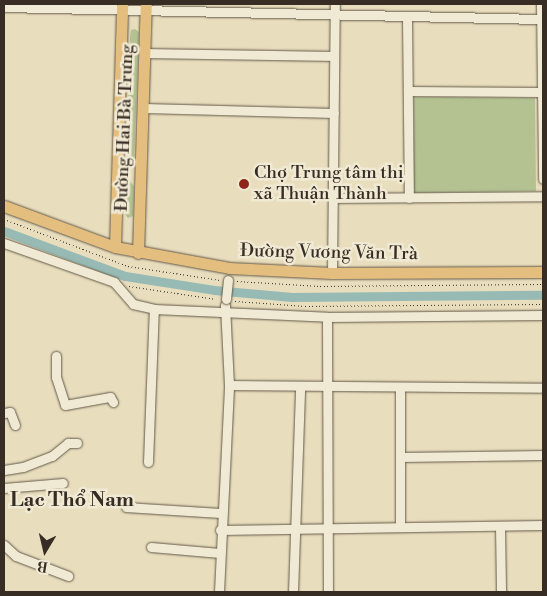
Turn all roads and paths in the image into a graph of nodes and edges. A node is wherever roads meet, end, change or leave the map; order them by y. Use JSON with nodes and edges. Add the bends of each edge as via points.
{"nodes":[{"id":1,"x":334,"y":4,"type":"edge"},
{"id":2,"x":541,"y":4,"type":"edge"},
{"id":3,"x":4,"y":7,"type":"edge"},
{"id":4,"x":122,"y":8,"type":"edge"},
{"id":5,"x":146,"y":8,"type":"edge"},
{"id":6,"x":334,"y":15,"type":"junction"},
{"id":7,"x":407,"y":17,"type":"junction"},
{"id":8,"x":542,"y":19,"type":"edge"},
{"id":9,"x":146,"y":53,"type":"junction"},
{"id":10,"x":333,"y":56,"type":"junction"},
{"id":11,"x":408,"y":91,"type":"junction"},
{"id":12,"x":541,"y":92,"type":"junction"},
{"id":13,"x":144,"y":108,"type":"junction"},
{"id":14,"x":334,"y":113,"type":"junction"},
{"id":15,"x":120,"y":169,"type":"junction"},
{"id":16,"x":142,"y":170,"type":"junction"},
{"id":17,"x":543,"y":179,"type":"edge"},
{"id":18,"x":543,"y":196,"type":"edge"},
{"id":19,"x":334,"y":198,"type":"junction"},
{"id":20,"x":409,"y":198,"type":"junction"},
{"id":21,"x":4,"y":206,"type":"edge"},
{"id":22,"x":4,"y":243,"type":"edge"},
{"id":23,"x":115,"y":247,"type":"junction"},
{"id":24,"x":138,"y":253,"type":"junction"},
{"id":25,"x":543,"y":272,"type":"edge"},
{"id":26,"x":332,"y":273,"type":"junction"},
{"id":27,"x":228,"y":274,"type":"junction"},
{"id":28,"x":114,"y":282,"type":"junction"},
{"id":29,"x":224,"y":300,"type":"junction"},
{"id":30,"x":543,"y":304,"type":"edge"},
{"id":31,"x":154,"y":309,"type":"junction"},
{"id":32,"x":224,"y":310,"type":"junction"},
{"id":33,"x":543,"y":315,"type":"edge"},
{"id":34,"x":327,"y":317,"type":"junction"},
{"id":35,"x":56,"y":356,"type":"dead end"},
{"id":36,"x":228,"y":385,"type":"junction"},
{"id":37,"x":300,"y":387,"type":"junction"},
{"id":38,"x":327,"y":388,"type":"junction"},
{"id":39,"x":400,"y":388,"type":"junction"},
{"id":40,"x":543,"y":388,"type":"edge"},
{"id":41,"x":113,"y":402,"type":"dead end"},
{"id":42,"x":4,"y":413,"type":"edge"},
{"id":43,"x":15,"y":425,"type":"dead end"},
{"id":44,"x":77,"y":443,"type":"dead end"},
{"id":45,"x":543,"y":455,"type":"edge"},
{"id":46,"x":400,"y":458,"type":"junction"},
{"id":47,"x":148,"y":462,"type":"dead end"},
{"id":48,"x":4,"y":470,"type":"edge"},
{"id":49,"x":63,"y":483,"type":"dead end"},
{"id":50,"x":4,"y":488,"type":"edge"},
{"id":51,"x":126,"y":507,"type":"dead end"},
{"id":52,"x":220,"y":514,"type":"junction"},
{"id":53,"x":543,"y":525,"type":"edge"},
{"id":54,"x":500,"y":526,"type":"junction"},
{"id":55,"x":400,"y":528,"type":"junction"},
{"id":56,"x":293,"y":529,"type":"junction"},
{"id":57,"x":328,"y":529,"type":"junction"},
{"id":58,"x":220,"y":530,"type":"junction"},
{"id":59,"x":4,"y":545,"type":"edge"},
{"id":60,"x":151,"y":547,"type":"dead end"},
{"id":61,"x":220,"y":553,"type":"junction"},
{"id":62,"x":68,"y":576,"type":"dead end"},
{"id":63,"x":219,"y":592,"type":"edge"},
{"id":64,"x":293,"y":592,"type":"edge"},
{"id":65,"x":328,"y":592,"type":"edge"},
{"id":66,"x":502,"y":592,"type":"edge"}],
"edges":[{"from":1,"to":6,"type":"street"},
{"from":2,"to":8,"type":"street"},
{"from":3,"to":4,"type":"street"},
{"from":4,"to":5,"type":"street"},
{"from":4,"to":15,"type":"main road","name":"Đường Hai Bà Trưng"},
{"from":5,"to":6,"type":"street"},
{"from":5,"to":9,"type":"main road","name":"Đường Hai Bà Trưng"},
{"from":6,"to":7,"type":"street"},
{"from":6,"to":10,"type":"street"},
{"from":7,"to":8,"type":"street"},
{"from":7,"to":11,"type":"street"},
{"from":8,"to":12,"type":"street"},
{"from":9,"to":10,"type":"street"},
{"from":9,"to":13,"type":"main road","name":"Đường Hai Bà Trưng"},
{"from":10,"to":14,"type":"street"},
{"from":11,"to":12,"type":"street"},
{"from":11,"to":20,"type":"street"},
{"from":12,"to":17,"type":"street"},
{"from":13,"to":14,"type":"street"},
{"from":13,"to":16,"type":"main road","name":"Đường Hai Bà Trưng"},
{"from":14,"to":19,"type":"street"},
{"from":15,"to":16,"type":"main road"},
{"from":15,"to":23,"type":"main road","name":"Đường Hai Bà Trưng"},
{"from":16,"to":24,"type":"main road","name":"Đường Hai Bà Trưng"},
{"from":18,"to":20,"type":"street"},
{"from":19,"to":20,"type":"street"},
{"from":19,"to":26,"type":"street"},
{"from":21,"to":23,"type":"main road","name":"Đường Vương Văn Trà"},
{"from":22,"to":28,"type":"street"},
{"from":23,"to":24,"type":"main road","name":"Đường Vương Văn Trà"},
{"from":24,"to":27,"type":"main road","name":"Đường Vương Văn Trà"},
{"from":25,"to":26,"type":"main road","name":"Đường Vương Văn Trà"},
{"from":26,"to":27,"type":"main road","name":"Đường Vương Văn Trà"},
{"from":27,"to":29,"type":"street","bridge":true},
{"from":28,"to":29,"type":"path"},
{"from":28,"to":31,"type":"street","via":[[133,304]]},
{"from":29,"to":30,"type":"path","via":[[305,306]]},
{"from":29,"to":32,"type":"street"},
{"from":31,"to":32,"type":"street"},
{"from":31,"to":47,"type":"street"},
{"from":32,"to":34,"type":"street"},
{"from":32,"to":36,"type":"street"},
{"from":33,"to":34,"type":"street"},
{"from":34,"to":38,"type":"street"},
{"from":35,"to":41,"type":"street","via":[[56,377],[65,405],[110,397]]},
{"from":36,"to":37,"type":"street"},
{"from":36,"to":52,"type":"street"},
{"from":37,"to":38,"type":"street"},
{"from":37,"to":56,"type":"street"},
{"from":38,"to":39,"type":"street"},
{"from":38,"to":57,"type":"street"},
{"from":39,"to":40,"type":"street"},
{"from":39,"to":46,"type":"street"},
{"from":42,"to":43,"type":"street","via":[[10,412]]},
{"from":44,"to":48,"type":"street","via":[[68,443],[52,456]]},
{"from":45,"to":46,"type":"street"},
{"from":46,"to":55,"type":"street"},
{"from":49,"to":50,"type":"street"},
{"from":51,"to":52,"type":"street"},
{"from":52,"to":58,"type":"street"},
{"from":53,"to":54,"type":"street"},
{"from":54,"to":55,"type":"street"},
{"from":54,"to":66,"type":"street"},
{"from":55,"to":57,"type":"street"},
{"from":56,"to":57,"type":"street"},
{"from":56,"to":58,"type":"street"},
{"from":56,"to":64,"type":"street"},
{"from":57,"to":65,"type":"street"},
{"from":58,"to":61,"type":"street"},
{"from":59,"to":62,"type":"street","via":[[16,556]]},
{"from":60,"to":61,"type":"street"},
{"from":61,"to":63,"type":"street"}]}
